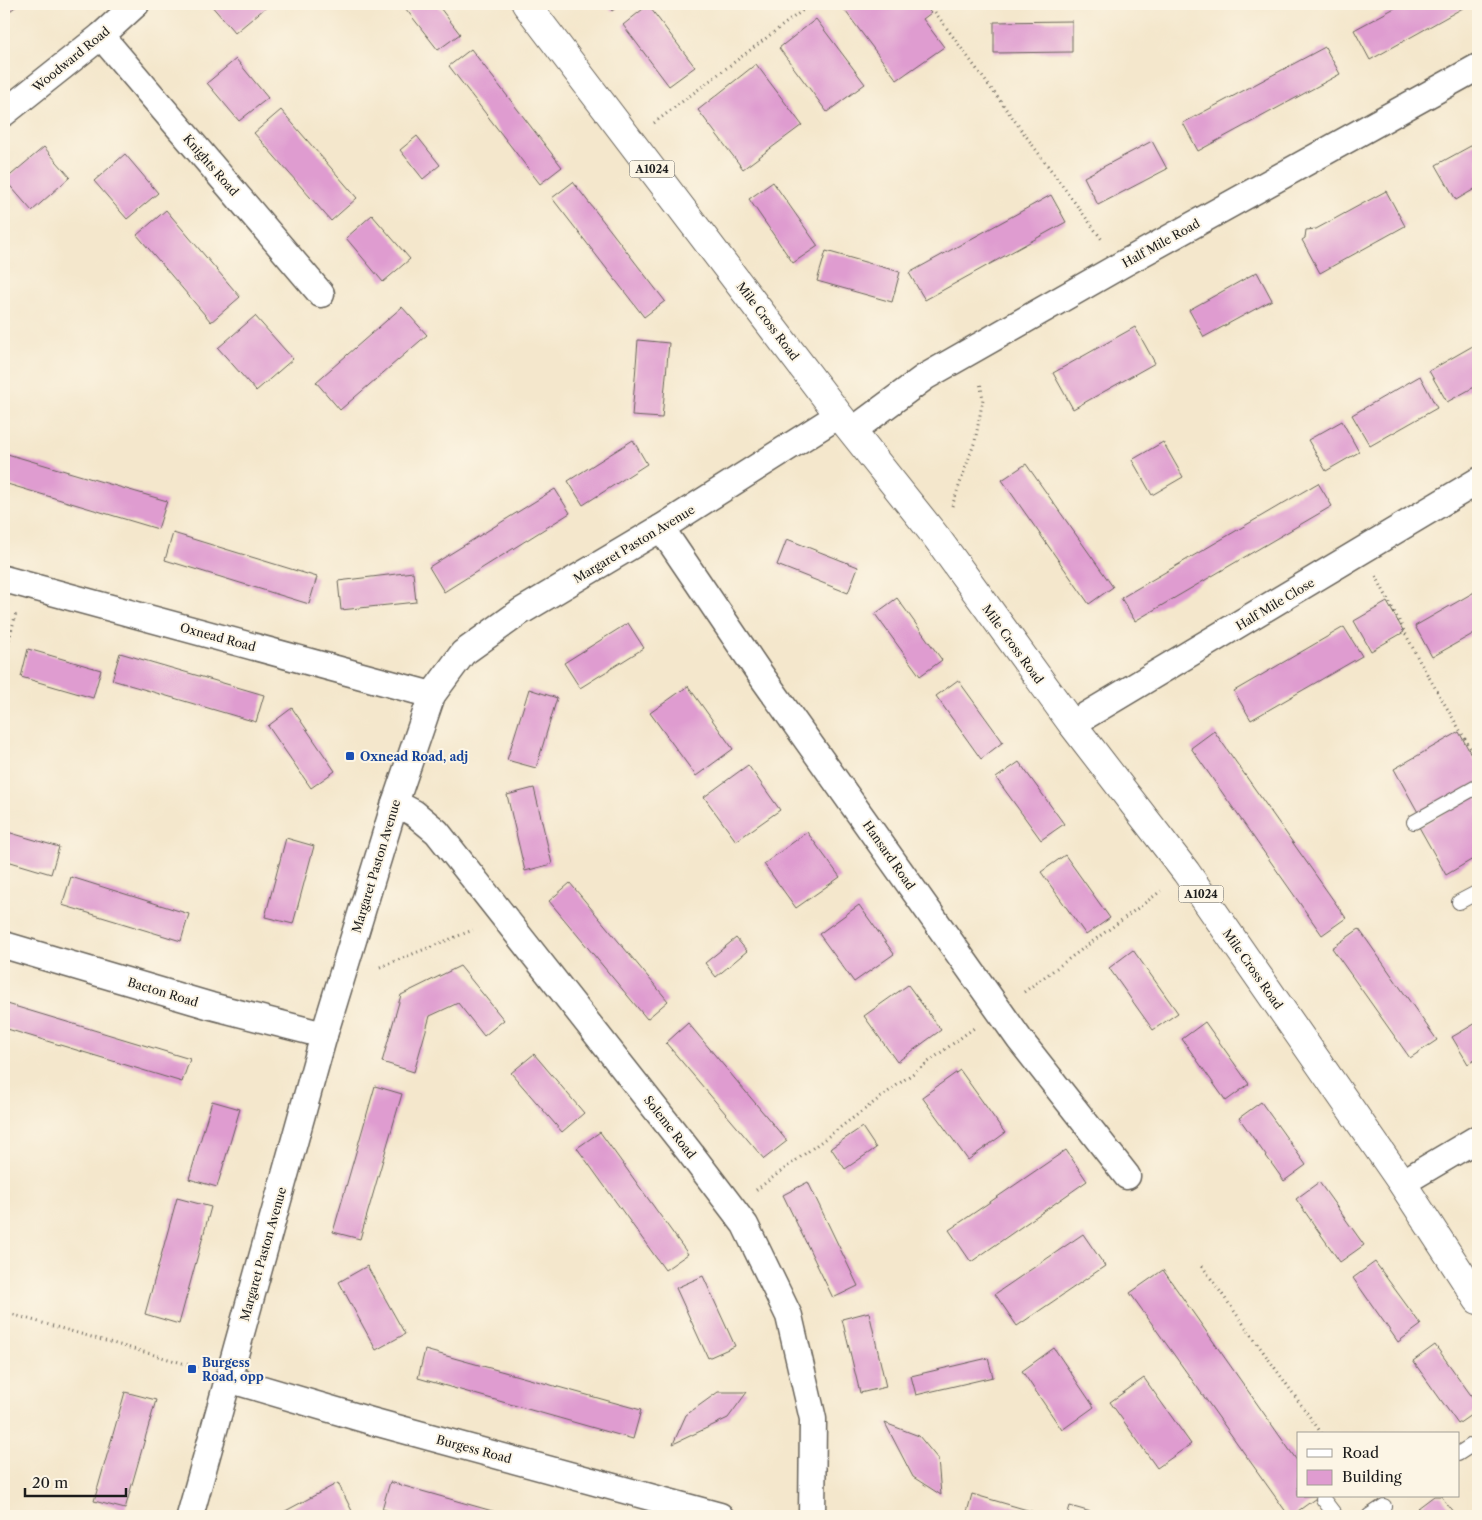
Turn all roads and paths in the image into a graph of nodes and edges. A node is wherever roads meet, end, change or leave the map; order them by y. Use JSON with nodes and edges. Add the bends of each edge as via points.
{"nodes":[{"id":1,"x":136,"y":4,"type":"edge"},
{"id":2,"x":526,"y":4,"type":"edge"},
{"id":3,"x":811,"y":4,"type":"edge"},
{"id":4,"x":929,"y":4,"type":"edge"},
{"id":5,"x":101,"y":36,"type":"junction"},
{"id":6,"x":1478,"y":67,"type":"edge"},
{"id":7,"x":4,"y":113,"type":"edge"},
{"id":8,"x":630,"y":140,"type":"junction"},
{"id":9,"x":1121,"y":265,"type":"junction"},
{"id":10,"x":321,"y":294,"type":"dead end"},
{"id":11,"x":974,"y":349,"type":"junction"},
{"id":12,"x":846,"y":423,"type":"junction"},
{"id":13,"x":1478,"y":481,"type":"edge"},
{"id":14,"x":661,"y":528,"type":"junction"},
{"id":15,"x":937,"y":538,"type":"junction"},
{"id":16,"x":1363,"y":552,"type":"junction"},
{"id":17,"x":13,"y":582,"type":"edge"},
{"id":18,"x":4,"y":659,"type":"edge"},
{"id":19,"x":432,"y":695,"type":"junction"},
{"id":20,"x":1072,"y":724,"type":"junction"},
{"id":21,"x":1478,"y":762,"type":"edge"},
{"id":22,"x":1478,"y":786,"type":"edge"},
{"id":23,"x":395,"y":803,"type":"junction"},
{"id":24,"x":1414,"y":822,"type":"dead end"},
{"id":25,"x":1186,"y":872,"type":"junction"},
{"id":26,"x":1478,"y":892,"type":"edge"},
{"id":27,"x":1459,"y":902,"type":"dead end"},
{"id":28,"x":473,"y":930,"type":"dead end"},
{"id":29,"x":4,"y":945,"type":"edge"},
{"id":30,"x":380,"y":967,"type":"dead end"},
{"id":31,"x":1040,"y":981,"type":"dead end"},
{"id":32,"x":999,"y":1009,"type":"junction"},
{"id":33,"x":324,"y":1035,"type":"junction"},
{"id":34,"x":1478,"y":1138,"type":"edge"},
{"id":35,"x":1127,"y":1176,"type":"dead end"},
{"id":36,"x":1402,"y":1183,"type":"junction"},
{"id":37,"x":753,"y":1192,"type":"dead end"},
{"id":38,"x":1202,"y":1266,"type":"dead end"},
{"id":39,"x":1478,"y":1300,"type":"edge"},
{"id":40,"x":4,"y":1312,"type":"edge"},
{"id":41,"x":194,"y":1366,"type":"dead end"},
{"id":42,"x":228,"y":1379,"type":"junction"},
{"id":43,"x":1321,"y":1432,"type":"edge"},
{"id":44,"x":1478,"y":1441,"type":"edge"},
{"id":45,"x":1460,"y":1453,"type":"edge"},
{"id":46,"x":1323,"y":1499,"type":"dead end"},
{"id":47,"x":1384,"y":1506,"type":"dead end"},
{"id":48,"x":190,"y":1516,"type":"edge"},
{"id":49,"x":720,"y":1516,"type":"edge"},
{"id":50,"x":812,"y":1516,"type":"edge"},
{"id":51,"x":1336,"y":1516,"type":"edge"},
{"id":52,"x":1370,"y":1516,"type":"edge"}],
"edges":[{"from":1,"to":5,"type":"street","name":"Woodward Road"},
{"from":2,"to":8,"type":"main road","name":"Mile Cross Road","number":"A1024"},
{"from":3,"to":8,"type":"path"},
{"from":4,"to":9,"type":"path"},
{"from":5,"to":7,"type":"street","name":"Woodward Road"},
{"from":5,"to":10,"type":"street","name":"Knights Road"},
{"from":6,"to":9,"type":"street","name":"Half Mile Road"},
{"from":8,"to":12,"type":"main road","name":"Mile Cross Road","number":"A1024"},
{"from":9,"to":11,"type":"street","name":"Half Mile Road"},
{"from":11,"to":12,"type":"street","name":"Half Mile Road"},
{"from":11,"to":15,"type":"path","via":[[983,399],[975,441],[950,512]]},
{"from":12,"to":14,"type":"street","name":"Margaret Paston Avenue"},
{"from":12,"to":15,"type":"main road","name":"Mile Cross Road","number":"A1024"},
{"from":13,"to":16,"type":"street","name":"Half Mile Close"},
{"from":14,"to":19,"type":"street","name":"Margaret Paston Avenue","via":[[520,612],[470,648]]},
{"from":14,"to":32,"type":"street","name":"Hansard Road","via":[[758,671]]},
{"from":15,"to":20,"type":"main road","name":"Mile Cross Road","number":"A1024"},
{"from":16,"to":20,"type":"street","name":"Half Mile Close"},
{"from":16,"to":21,"type":"path","via":[[1420,662]]},
{"from":17,"to":18,"type":"path"},
{"from":17,"to":19,"type":"street","name":"Oxnead Road"},
{"from":19,"to":23,"type":"street","name":"Margaret Paston Avenue"},
{"from":20,"to":25,"type":"main road","name":"Mile Cross Road","number":"A1024"},
{"from":22,"to":24,"type":"lane"},
{"from":23,"to":33,"type":"street","name":"Margaret Paston Avenue"},
{"from":23,"to":50,"type":"street","name":"Soleme Road","via":[[414,813],[437,832],[745,1225],[789,1316],[813,1419]]},
{"from":25,"to":31,"type":"path"},
{"from":25,"to":36,"type":"main road","name":"Mile Cross Road","number":"A1024"},
{"from":26,"to":27,"type":"lane"},
{"from":28,"to":30,"type":"path"},
{"from":29,"to":33,"type":"street","name":"Bacton Road","via":[[211,1006]]},
{"from":32,"to":35,"type":"street","name":"Hansard Road"},
{"from":32,"to":37,"type":"path"},
{"from":33,"to":42,"type":"street","name":"Margaret Paston Avenue"},
{"from":34,"to":36,"type":"street"},
{"from":36,"to":39,"type":"main road","name":"Mile Cross Road","number":"A1024"},
{"from":38,"to":43,"type":"path"},
{"from":40,"to":41,"type":"path"},
{"from":42,"to":48,"type":"street","name":"Margaret Paston Avenue"},
{"from":42,"to":49,"type":"street","name":"Burgess Road"},
{"from":44,"to":45,"type":"lane"},
{"from":46,"to":51,"type":"lane"},
{"from":47,"to":52,"type":"lane"}]}
